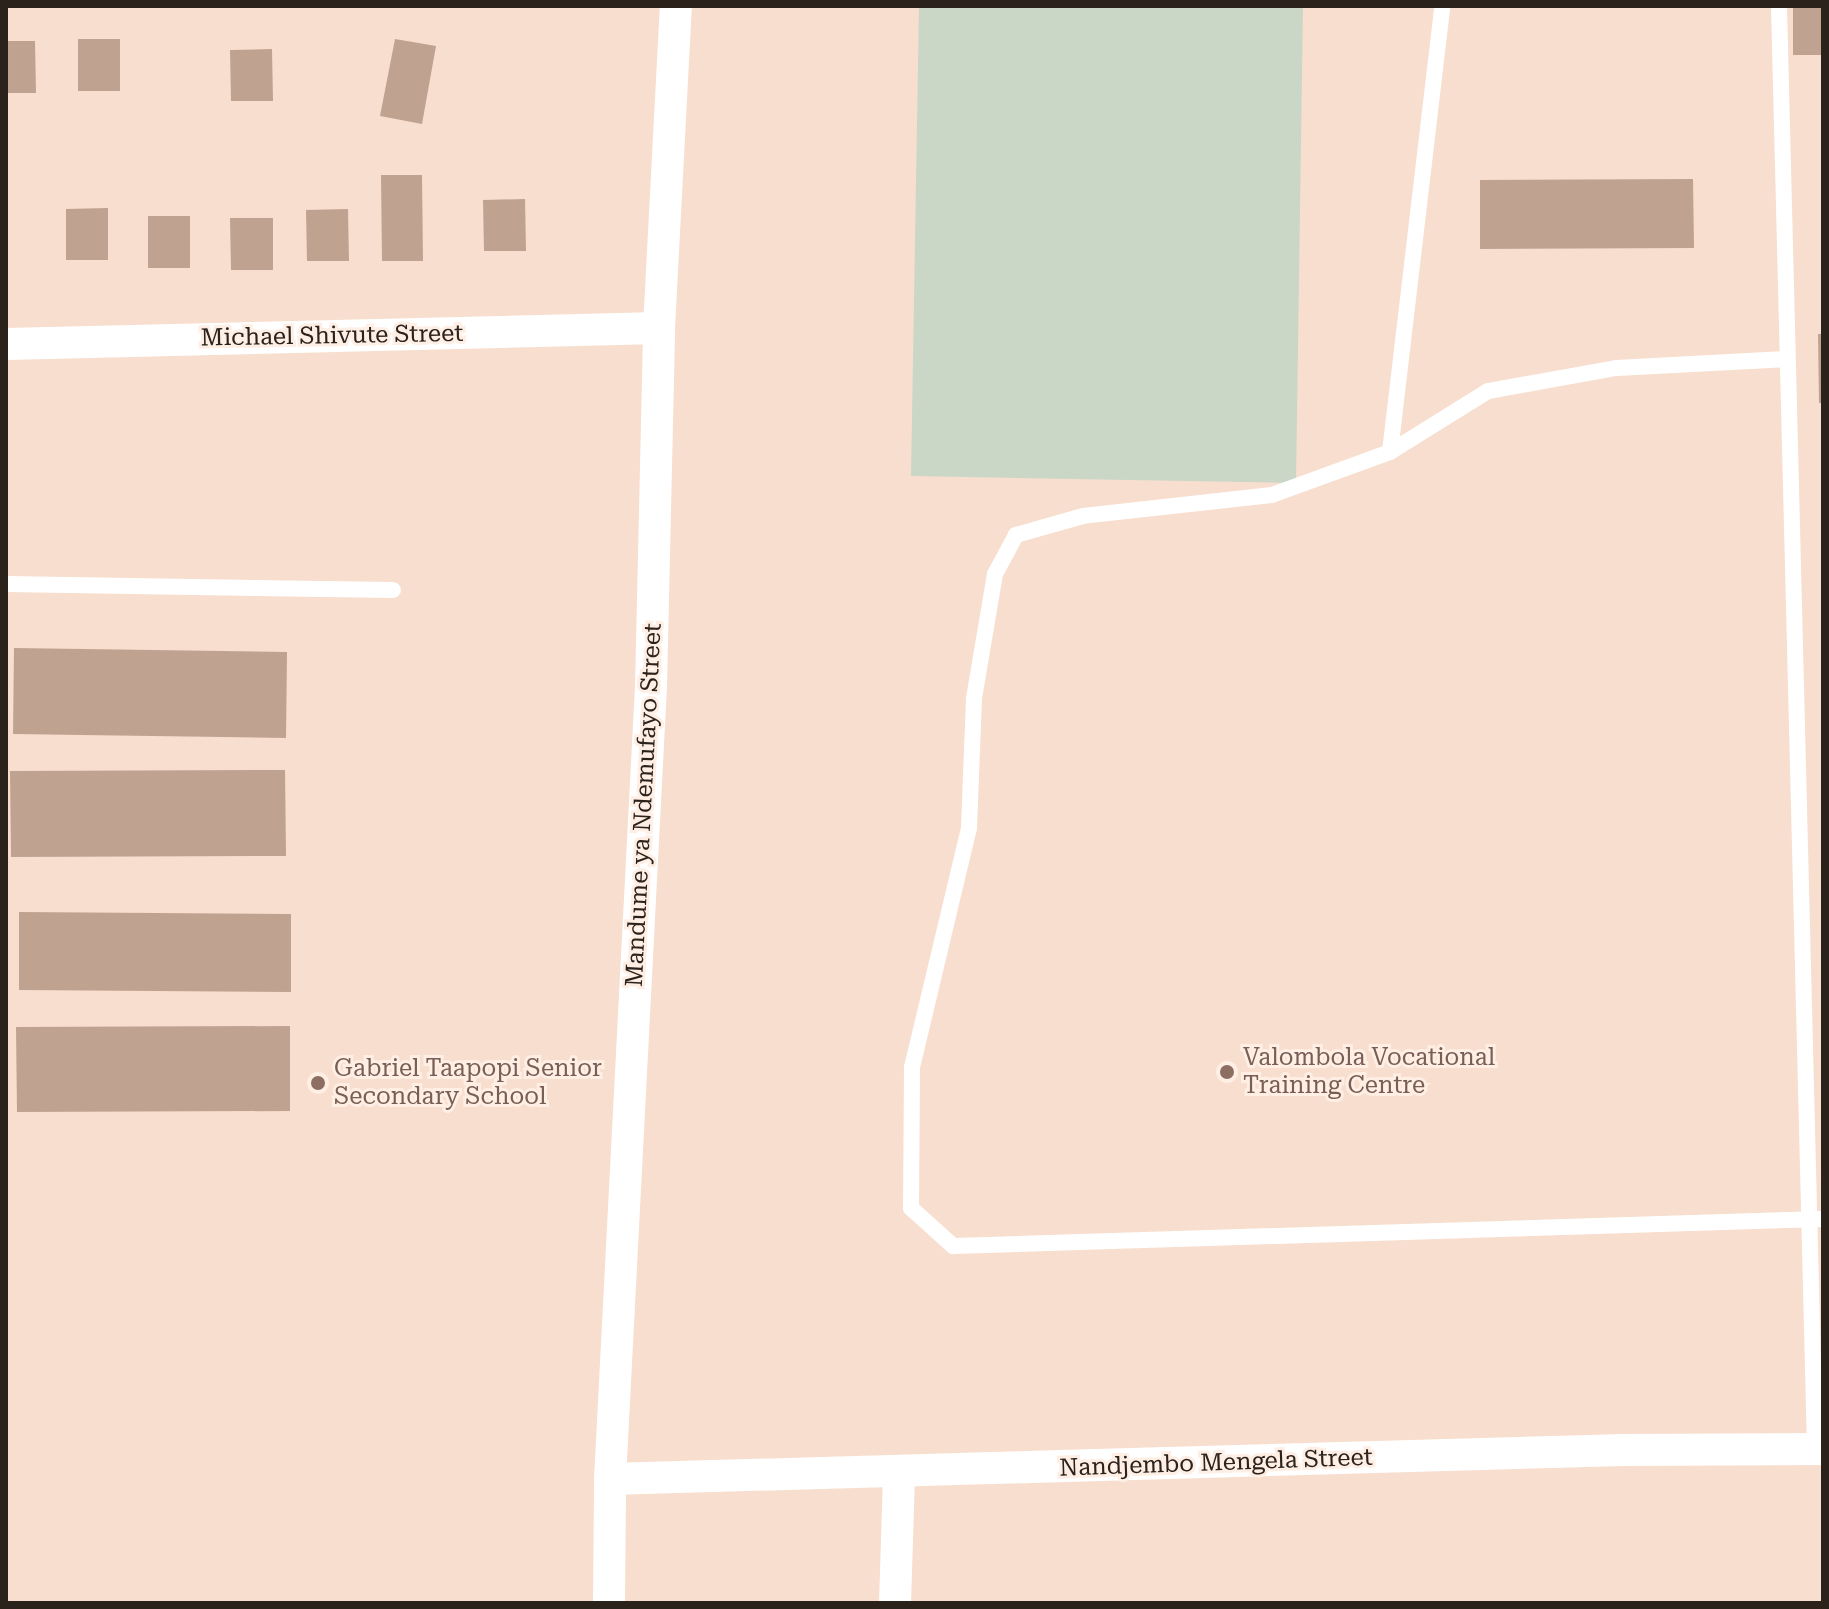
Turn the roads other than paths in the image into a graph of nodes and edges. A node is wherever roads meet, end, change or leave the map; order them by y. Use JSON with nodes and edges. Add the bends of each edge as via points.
{"nodes":[{"id":1,"x":676,"y":6,"type":"edge"},
{"id":2,"x":1442,"y":6,"type":"edge"},
{"id":3,"x":1779,"y":6,"type":"edge"},
{"id":4,"x":659,"y":328,"type":"junction"},
{"id":5,"x":6,"y":344,"type":"edge"},
{"id":6,"x":1787,"y":359,"type":"junction"},
{"id":7,"x":1390,"y":452,"type":"junction"},
{"id":8,"x":6,"y":584,"type":"edge"},
{"id":9,"x":393,"y":590,"type":"dead end"},
{"id":10,"x":1816,"y":1218,"type":"edge"},
{"id":11,"x":1819,"y":1449,"type":"edge"},
{"id":12,"x":899,"y":1473,"type":"junction"},
{"id":13,"x":610,"y":1479,"type":"junction"},
{"id":14,"x":609,"y":1603,"type":"edge"},
{"id":15,"x":895,"y":1603,"type":"edge"}],
"edges":[{"from":1,"to":4,"type":"street","name":"Mandume ya Ndemufayo Street"},
{"from":2,"to":7,"type":"lane"},
{"from":3,"to":6,"type":"lane"},
{"from":4,"to":5,"type":"street","name":"Michael Shivute Street"},
{"from":4,"to":13,"type":"street","name":"Mandume ya Ndemufayo Street","via":[[651,687]]},
{"from":6,"to":7,"type":"lane","via":[[1616,368],[1488,391]]},
{"from":6,"to":10,"type":"lane"},
{"from":7,"to":10,"type":"lane","via":[[1272,495],[1083,516],[1016,535],[995,574],[974,698],[969,828],[912,1067],[911,1208],[953,1246]]},
{"from":8,"to":9,"type":"lane"},
{"from":10,"to":11,"type":"lane"},
{"from":11,"to":12,"type":"street","name":"Nandjembo Mengela Street"},
{"from":12,"to":13,"type":"street","name":"Nandjembo Mengela Street"},
{"from":12,"to":15,"type":"street"},
{"from":13,"to":14,"type":"street","name":"Mandume ya Ndemufayo Street"}]}
